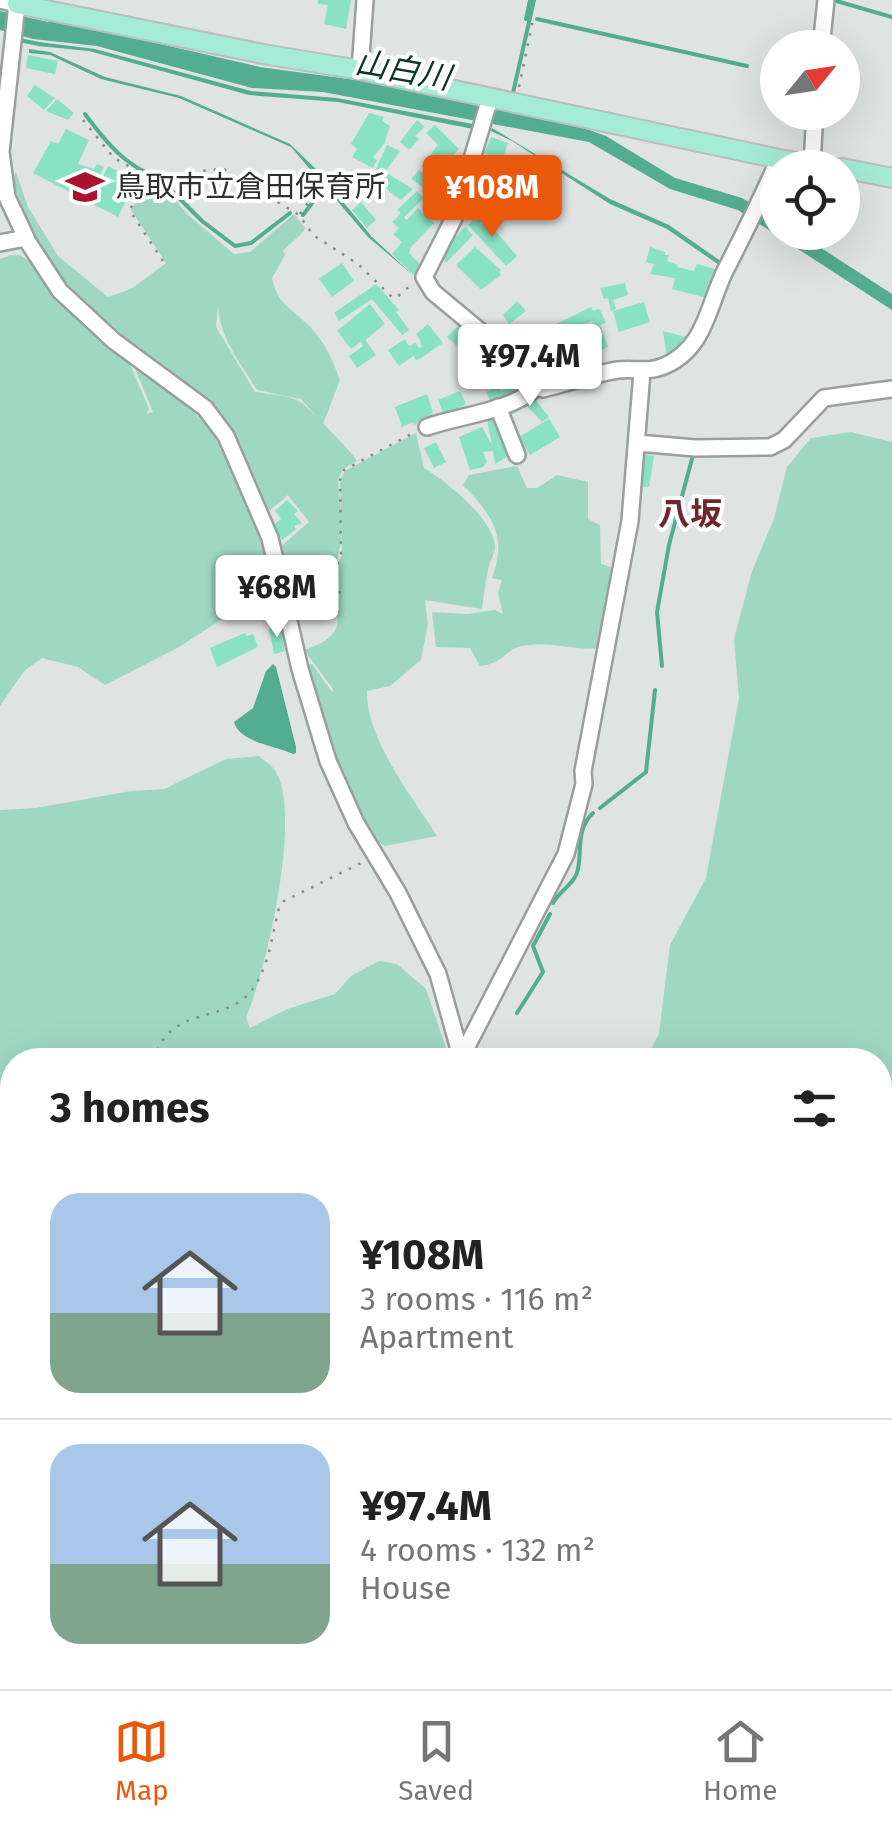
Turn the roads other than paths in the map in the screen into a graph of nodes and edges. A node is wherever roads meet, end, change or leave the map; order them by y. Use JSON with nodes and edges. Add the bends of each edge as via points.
{"nodes":[{"id":1,"x":365,"y":0,"type":"edge"},
{"id":2,"x":826,"y":0,"type":"edge"},
{"id":3,"x":13,"y":4,"type":"edge"},
{"id":4,"x":823,"y":30,"type":"edge"},
{"id":5,"x":360,"y":70,"type":"junction"},
{"id":6,"x":490,"y":98,"type":"junction"},
{"id":7,"x":760,"y":155,"type":"edge"},
{"id":8,"x":860,"y":172,"type":"edge"},
{"id":9,"x":892,"y":178,"type":"edge"},
{"id":10,"x":760,"y":206,"type":"edge"},
{"id":11,"x":26,"y":238,"type":"junction"},
{"id":12,"x":0,"y":243,"type":"edge"},
{"id":13,"x":642,"y":372,"type":"junction"},
{"id":14,"x":537,"y":387,"type":"junction"},
{"id":15,"x":892,"y":389,"type":"edge"},
{"id":16,"x":498,"y":407,"type":"junction"},
{"id":17,"x":427,"y":427,"type":"road end"},
{"id":18,"x":638,"y":443,"type":"junction"},
{"id":19,"x":517,"y":455,"type":"dead end"},
{"id":20,"x":458,"y":1048,"type":"edge"},
{"id":21,"x":467,"y":1048,"type":"edge"}],
"edges":[{"from":1,"to":5,"type":"street"},
{"from":2,"to":4,"type":"street"},
{"from":3,"to":5,"type":"main road"},
{"from":3,"to":11,"type":"street","via":[[1,152],[6,198]]},
{"from":5,"to":6,"type":"main road"},
{"from":6,"to":7,"type":"main road"},
{"from":6,"to":14,"type":"street","via":[[456,216],[424,278]]},
{"from":8,"to":9,"type":"main road"},
{"from":10,"to":13,"type":"street","via":[[700,336],[673,362]]},
{"from":11,"to":12,"type":"street"},
{"from":11,"to":20,"type":"street","via":[[60,290],[114,342],[205,408],[226,436],[270,538],[328,761],[438,974]]},
{"from":13,"to":14,"type":"street","via":[[622,369]]},
{"from":13,"to":18,"type":"street"},
{"from":14,"to":16,"type":"street"},
{"from":15,"to":18,"type":"street","via":[[824,398],[770,447]]},
{"from":16,"to":17,"type":"street"},
{"from":16,"to":19,"type":"street"},
{"from":18,"to":21,"type":"street","via":[[584,784],[566,854]]}]}
